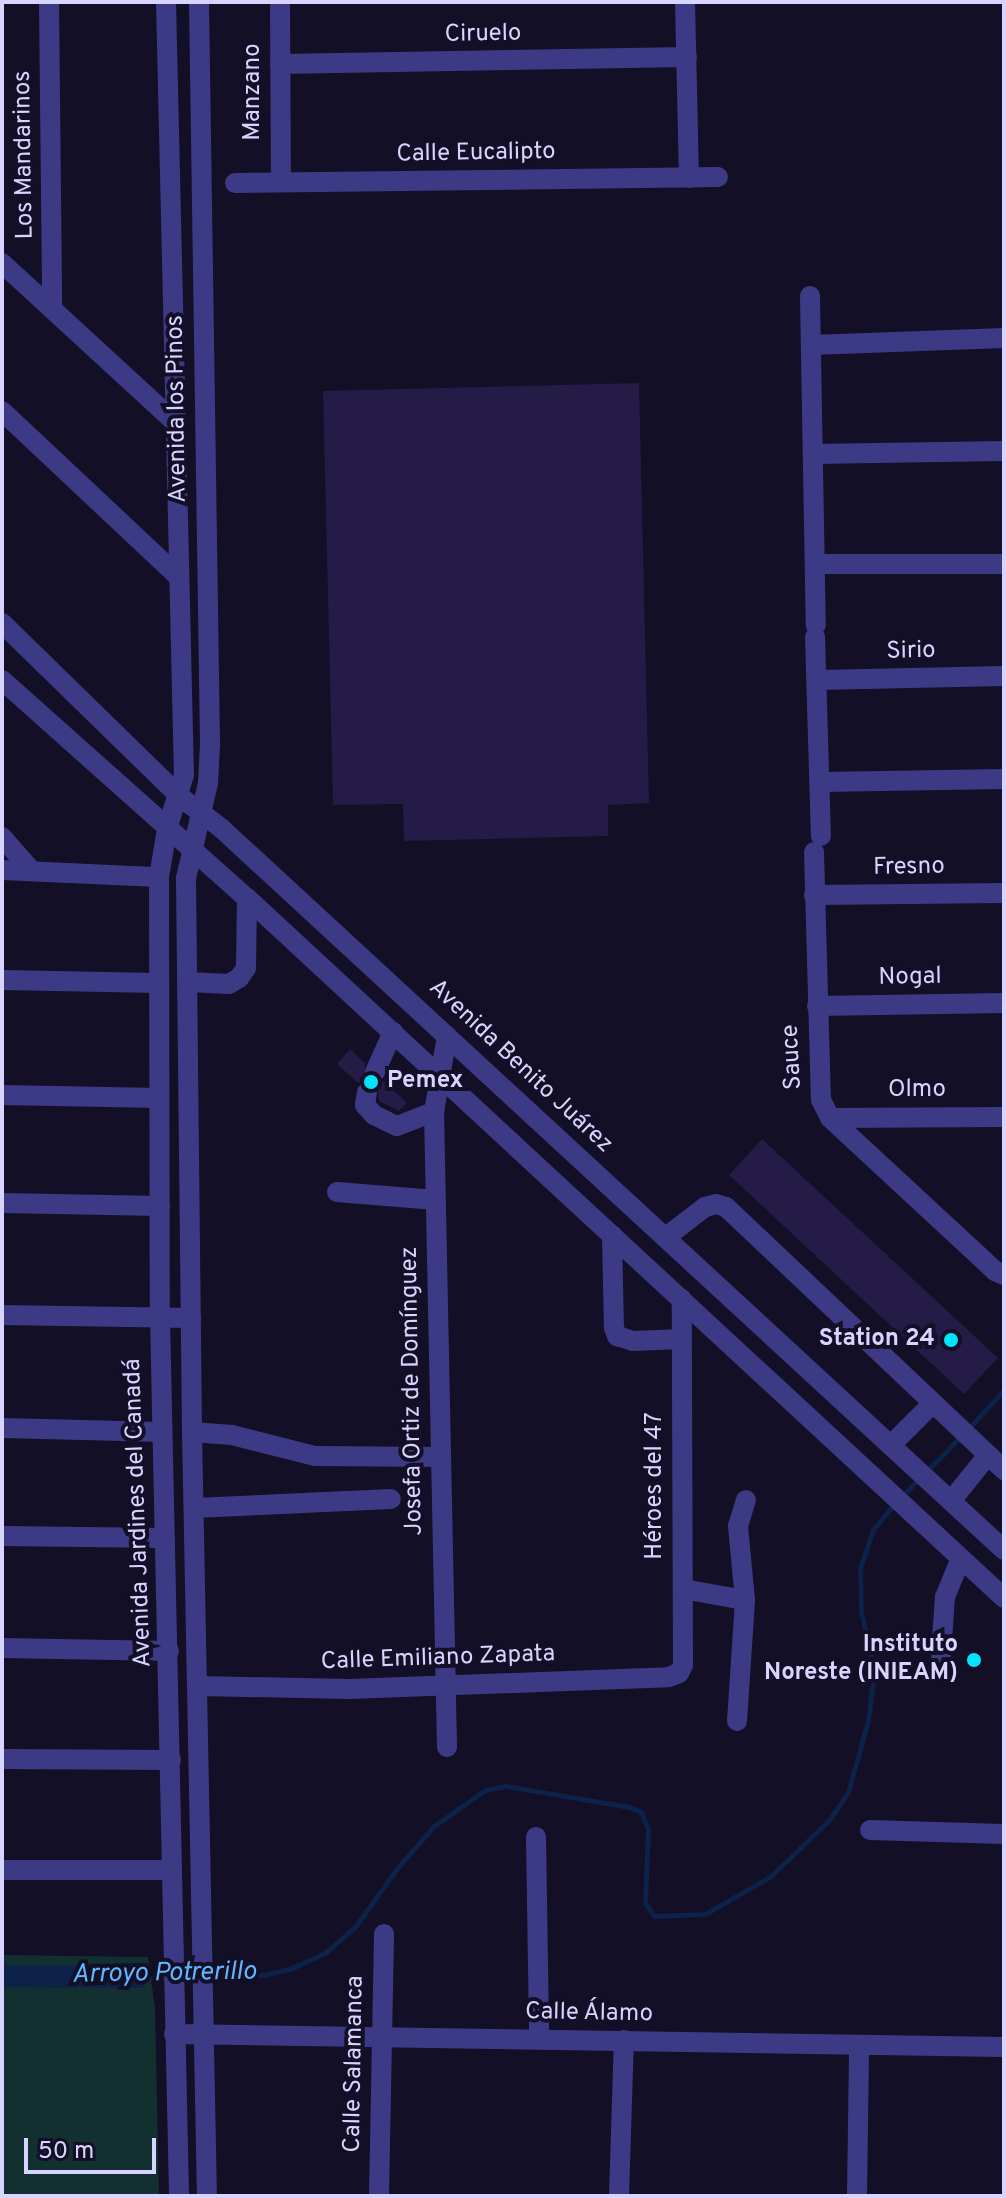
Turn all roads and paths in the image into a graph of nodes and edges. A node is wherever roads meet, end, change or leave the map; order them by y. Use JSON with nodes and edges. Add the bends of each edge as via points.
{"nodes":[{"id":1,"x":49,"y":2,"type":"edge"},
{"id":2,"x":166,"y":2,"type":"edge"},
{"id":3,"x":199,"y":2,"type":"edge"},
{"id":4,"x":280,"y":2,"type":"edge"},
{"id":5,"x":685,"y":2,"type":"edge"},
{"id":6,"x":687,"y":57,"type":"junction"},
{"id":7,"x":280,"y":64,"type":"junction"},
{"id":8,"x":718,"y":177,"type":"dead end"},
{"id":9,"x":689,"y":178,"type":"junction"},
{"id":10,"x":281,"y":182,"type":"junction"},
{"id":11,"x":235,"y":183,"type":"dead end"},
{"id":12,"x":2,"y":263,"type":"edge"},
{"id":13,"x":810,"y":296,"type":"dead end"},
{"id":14,"x":52,"y":308,"type":"junction"},
{"id":15,"x":1004,"y":338,"type":"edge"},
{"id":16,"x":811,"y":345,"type":"junction"},
{"id":17,"x":2,"y":411,"type":"edge"},
{"id":18,"x":174,"y":421,"type":"junction"},
{"id":19,"x":1004,"y":451,"type":"edge"},
{"id":20,"x":813,"y":454,"type":"junction"},
{"id":21,"x":815,"y":564,"type":"junction"},
{"id":22,"x":1004,"y":564,"type":"edge"},
{"id":23,"x":178,"y":576,"type":"junction"},
{"id":24,"x":2,"y":623,"type":"edge"},
{"id":25,"x":1004,"y":676,"type":"edge"},
{"id":26,"x":2,"y":680,"type":"edge"},
{"id":27,"x":818,"y":680,"type":"junction"},
{"id":28,"x":1004,"y":779,"type":"edge"},
{"id":29,"x":820,"y":782,"type":"junction"},
{"id":30,"x":179,"y":796,"type":"junction"},
{"id":31,"x":202,"y":815,"type":"junction"},
{"id":32,"x":167,"y":829,"type":"junction"},
{"id":33,"x":2,"y":837,"type":"edge"},
{"id":34,"x":191,"y":849,"type":"junction"},
{"id":35,"x":2,"y":870,"type":"edge"},
{"id":36,"x":31,"y":870,"type":"junction"},
{"id":37,"x":159,"y":877,"type":"junction"},
{"id":38,"x":1004,"y":893,"type":"edge"},
{"id":39,"x":814,"y":895,"type":"junction"},
{"id":40,"x":247,"y":898,"type":"junction"},
{"id":41,"x":2,"y":980,"type":"edge"},
{"id":42,"x":187,"y":982,"type":"junction"},
{"id":43,"x":158,"y":983,"type":"junction"},
{"id":44,"x":1004,"y":1003,"type":"edge"},
{"id":45,"x":817,"y":1006,"type":"junction"},
{"id":46,"x":393,"y":1032,"type":"junction"},
{"id":47,"x":447,"y":1036,"type":"junction"},
{"id":48,"x":441,"y":1077,"type":"junction"},
{"id":49,"x":2,"y":1095,"type":"edge"},
{"id":50,"x":159,"y":1098,"type":"junction"},
{"id":51,"x":434,"y":1112,"type":"junction"},
{"id":52,"x":1004,"y":1117,"type":"edge"},
{"id":53,"x":830,"y":1118,"type":"junction"},
{"id":54,"x":337,"y":1192,"type":"dead end"},
{"id":55,"x":436,"y":1200,"type":"junction"},
{"id":56,"x":2,"y":1203,"type":"edge"},
{"id":57,"x":160,"y":1206,"type":"junction"},
{"id":58,"x":612,"y":1235,"type":"junction"},
{"id":59,"x":666,"y":1237,"type":"junction"},
{"id":60,"x":1004,"y":1275,"type":"edge"},
{"id":61,"x":682,"y":1299,"type":"junction"},
{"id":62,"x":2,"y":1315,"type":"edge"},
{"id":63,"x":160,"y":1317,"type":"junction"},
{"id":64,"x":191,"y":1318,"type":"junction"},
{"id":65,"x":681,"y":1339,"type":"junction"},
{"id":66,"x":938,"y":1408,"type":"junction"},
{"id":67,"x":2,"y":1428,"type":"edge"},
{"id":68,"x":162,"y":1432,"type":"junction"},
{"id":69,"x":192,"y":1432,"type":"junction"},
{"id":70,"x":897,"y":1449,"type":"junction"},
{"id":71,"x":984,"y":1452,"type":"junction"},
{"id":72,"x":440,"y":1457,"type":"junction"},
{"id":73,"x":1004,"y":1470,"type":"edge"},
{"id":74,"x":945,"y":1496,"type":"junction"},
{"id":75,"x":391,"y":1499,"type":"dead end"},
{"id":76,"x":746,"y":1500,"type":"dead end"},
{"id":77,"x":194,"y":1508,"type":"junction"},
{"id":78,"x":2,"y":1536,"type":"edge"},
{"id":79,"x":165,"y":1538,"type":"junction"},
{"id":80,"x":1004,"y":1550,"type":"edge"},
{"id":81,"x":961,"y":1558,"type":"junction"},
{"id":82,"x":683,"y":1589,"type":"junction"},
{"id":83,"x":1004,"y":1598,"type":"edge"},
{"id":84,"x":745,"y":1600,"type":"junction"},
{"id":85,"x":2,"y":1648,"type":"edge"},
{"id":86,"x":169,"y":1651,"type":"junction"},
{"id":87,"x":941,"y":1655,"type":"dead end"},
{"id":88,"x":679,"y":1673,"type":"joint"},
{"id":89,"x":444,"y":1685,"type":"junction"},
{"id":90,"x":197,"y":1686,"type":"junction"},
{"id":91,"x":737,"y":1721,"type":"dead end"},
{"id":92,"x":447,"y":1747,"type":"dead end"},
{"id":93,"x":2,"y":1759,"type":"edge"},
{"id":94,"x":171,"y":1760,"type":"junction"},
{"id":95,"x":870,"y":1830,"type":"dead end"},
{"id":96,"x":1004,"y":1834,"type":"edge"},
{"id":97,"x":536,"y":1837,"type":"dead end"},
{"id":98,"x":2,"y":1870,"type":"edge"},
{"id":99,"x":172,"y":1870,"type":"junction"},
{"id":100,"x":384,"y":1934,"type":"dead end"},
{"id":101,"x":203,"y":2033,"type":"junction"},
{"id":102,"x":174,"y":2034,"type":"junction"},
{"id":103,"x":381,"y":2037,"type":"junction"},
{"id":104,"x":539,"y":2039,"type":"junction"},
{"id":105,"x":624,"y":2040,"type":"junction"},
{"id":106,"x":859,"y":2045,"type":"junction"},
{"id":107,"x":1004,"y":2047,"type":"edge"},
{"id":108,"x":179,"y":2196,"type":"edge"},
{"id":109,"x":207,"y":2196,"type":"edge"},
{"id":110,"x":379,"y":2196,"type":"edge"},
{"id":111,"x":619,"y":2196,"type":"edge"},
{"id":112,"x":857,"y":2196,"type":"edge"}],
"edges":[{"from":1,"to":14,"type":"street","name":"Los Mandarinos"},
{"from":2,"to":18,"type":"street","name":"Avenida los Pinos"},
{"from":3,"to":31,"type":"street","name":"Avenida los Pinos","via":[[210,745]]},
{"from":4,"to":7,"type":"street","name":"Manzano"},
{"from":5,"to":6,"type":"street"},
{"from":6,"to":7,"type":"street","name":"Ciruelo"},
{"from":6,"to":9,"type":"street"},
{"from":7,"to":10,"type":"street","name":"Manzano"},
{"from":8,"to":9,"type":"street","name":"Calle Eucalipto"},
{"from":9,"to":10,"type":"street","name":"Calle Eucalipto"},
{"from":10,"to":11,"type":"street","name":"Calle Eucalipto"},
{"from":12,"to":14,"type":"street"},
{"from":13,"to":16,"type":"street","name":"Sauce"},
{"from":14,"to":18,"type":"street"},
{"from":15,"to":16,"type":"street"},
{"from":16,"to":20,"type":"street","name":"Sauce"},
{"from":17,"to":23,"type":"street"},
{"from":18,"to":23,"type":"street","name":"Avenida los Pinos"},
{"from":19,"to":20,"type":"street"},
{"from":20,"to":21,"type":"street","name":"Sauce"},
{"from":21,"to":22,"type":"street"},
{"from":21,"to":27,"type":"street","name":"Sauce"},
{"from":23,"to":30,"type":"street","name":"Avenida los Pinos","via":[[184,775]]},
{"from":24,"to":30,"type":"street","name":"Avenida Benito Juárez"},
{"from":25,"to":27,"type":"street","name":"Sirio"},
{"from":26,"to":32,"type":"street"},
{"from":27,"to":29,"type":"street","name":"Sauce"},
{"from":28,"to":29,"type":"street"},
{"from":29,"to":39,"type":"street","name":"Sauce"},
{"from":30,"to":31,"type":"street","name":"Avenida Benito Juárez"},
{"from":30,"to":32,"type":"street","name":"Avenida Jardines del Canadá"},
{"from":31,"to":34,"type":"street","name":"Avenida los Pinos"},
{"from":31,"to":47,"type":"street","name":"Avenida Benito Juárez"},
{"from":32,"to":34,"type":"street"},
{"from":32,"to":37,"type":"street","name":"Avenida Jardines del Canadá"},
{"from":33,"to":36,"type":"street"},
{"from":34,"to":40,"type":"street"},
{"from":34,"to":42,"type":"street","via":[[186,878]]},
{"from":35,"to":36,"type":"street"},
{"from":36,"to":37,"type":"street"},
{"from":37,"to":43,"type":"street","name":"Avenida Jardines del Canadá"},
{"from":38,"to":39,"type":"street","name":"Fresno"},
{"from":39,"to":45,"type":"street","name":"Sauce"},
{"from":40,"to":42,"type":"street","via":[[246,968],[239,978],[229,984]]},
{"from":40,"to":46,"type":"street"},
{"from":41,"to":43,"type":"street"},
{"from":42,"to":64,"type":"street"},
{"from":43,"to":50,"type":"street","name":"Avenida Jardines del Canadá"},
{"from":44,"to":45,"type":"street","name":"Nogal"},
{"from":45,"to":53,"type":"street","name":"Sauce","via":[[821,1100]]},
{"from":46,"to":48,"type":"street"},
{"from":46,"to":51,"type":"street","via":[[365,1105],[397,1126]]},
{"from":47,"to":48,"type":"street","name":"Josefa Ortiz de Domínguez"},
{"from":47,"to":59,"type":"street","name":"Avenida Benito Juárez"},
{"from":48,"to":51,"type":"street","name":"Josefa Ortiz de Domínguez"},
{"from":48,"to":58,"type":"street"},
{"from":49,"to":50,"type":"street"},
{"from":50,"to":57,"type":"street","name":"Avenida Jardines del Canadá"},
{"from":51,"to":55,"type":"street","name":"Josefa Ortiz de Domínguez"},
{"from":52,"to":53,"type":"street","name":"Olmo"},
{"from":53,"to":60,"type":"street"},
{"from":54,"to":55,"type":"street"},
{"from":55,"to":72,"type":"street","name":"Josefa Ortiz de Domínguez"},
{"from":56,"to":57,"type":"street"},
{"from":57,"to":63,"type":"street","name":"Avenida Jardines del Canadá"},
{"from":58,"to":61,"type":"street"},
{"from":58,"to":65,"type":"street","via":[[617,1336],[633,1341]]},
{"from":59,"to":66,"type":"street","via":[[705,1207],[726,1207]]},
{"from":59,"to":70,"type":"street","name":"Avenida Benito Juárez"},
{"from":61,"to":65,"type":"street","name":"Héroes del 47"},
{"from":61,"to":81,"type":"street"},
{"from":62,"to":63,"type":"street"},
{"from":63,"to":64,"type":"street"},
{"from":63,"to":68,"type":"street","name":"Avenida Jardines del Canadá"},
{"from":64,"to":69,"type":"street"},
{"from":65,"to":82,"type":"street","name":"Héroes del 47"},
{"from":66,"to":70,"type":"street"},
{"from":66,"to":71,"type":"street"},
{"from":67,"to":68,"type":"street"},
{"from":68,"to":79,"type":"street","name":"Avenida Jardines del Canadá"},
{"from":69,"to":72,"type":"street","via":[[232,1435],[315,1456]]},
{"from":69,"to":77,"type":"street"},
{"from":70,"to":74,"type":"street","name":"Avenida Benito Juárez"},
{"from":71,"to":73,"type":"street"},
{"from":71,"to":74,"type":"street"},
{"from":72,"to":89,"type":"street","name":"Josefa Ortiz de Domínguez"},
{"from":74,"to":80,"type":"street","name":"Avenida Benito Juárez"},
{"from":75,"to":77,"type":"street"},
{"from":76,"to":84,"type":"street","via":[[738,1526]]},
{"from":77,"to":90,"type":"street"},
{"from":78,"to":79,"type":"street"},
{"from":79,"to":86,"type":"street","name":"Avenida Jardines del Canadá"},
{"from":81,"to":83,"type":"street"},
{"from":81,"to":87,"type":"street","via":[[945,1597]]},
{"from":82,"to":84,"type":"street"},
{"from":82,"to":88,"type":"street","name":"Héroes del 47"},
{"from":84,"to":91,"type":"street"},
{"from":85,"to":86,"type":"street"},
{"from":86,"to":94,"type":"street","name":"Avenida Jardines del Canadá"},
{"from":88,"to":89,"type":"street","name":"Calle Emiliano Zapata"},
{"from":89,"to":90,"type":"street","name":"Calle Emiliano Zapata"},
{"from":89,"to":92,"type":"street","name":"Josefa Ortiz de Domínguez"},
{"from":90,"to":101,"type":"street"},
{"from":93,"to":94,"type":"street"},
{"from":94,"to":99,"type":"street","name":"Avenida Jardines del Canadá"},
{"from":95,"to":96,"type":"street"},
{"from":97,"to":104,"type":"street"},
{"from":98,"to":99,"type":"street"},
{"from":99,"to":102,"type":"street","name":"Avenida Jardines del Canadá"},
{"from":100,"to":103,"type":"street","name":"Calle Salamanca"},
{"from":101,"to":102,"type":"street","name":"Calle Álamo"},
{"from":101,"to":103,"type":"street","name":"Calle Álamo"},
{"from":101,"to":109,"type":"street"},
{"from":102,"to":108,"type":"street","name":"Avenida Jardines del Canadá"},
{"from":103,"to":104,"type":"street","name":"Calle Álamo"},
{"from":103,"to":110,"type":"street","name":"Calle Salamanca"},
{"from":104,"to":105,"type":"street","name":"Calle Álamo"},
{"from":105,"to":106,"type":"street","name":"Calle Álamo"},
{"from":105,"to":111,"type":"street"},
{"from":106,"to":107,"type":"street","name":"Calle Álamo"},
{"from":106,"to":112,"type":"street"}]}
